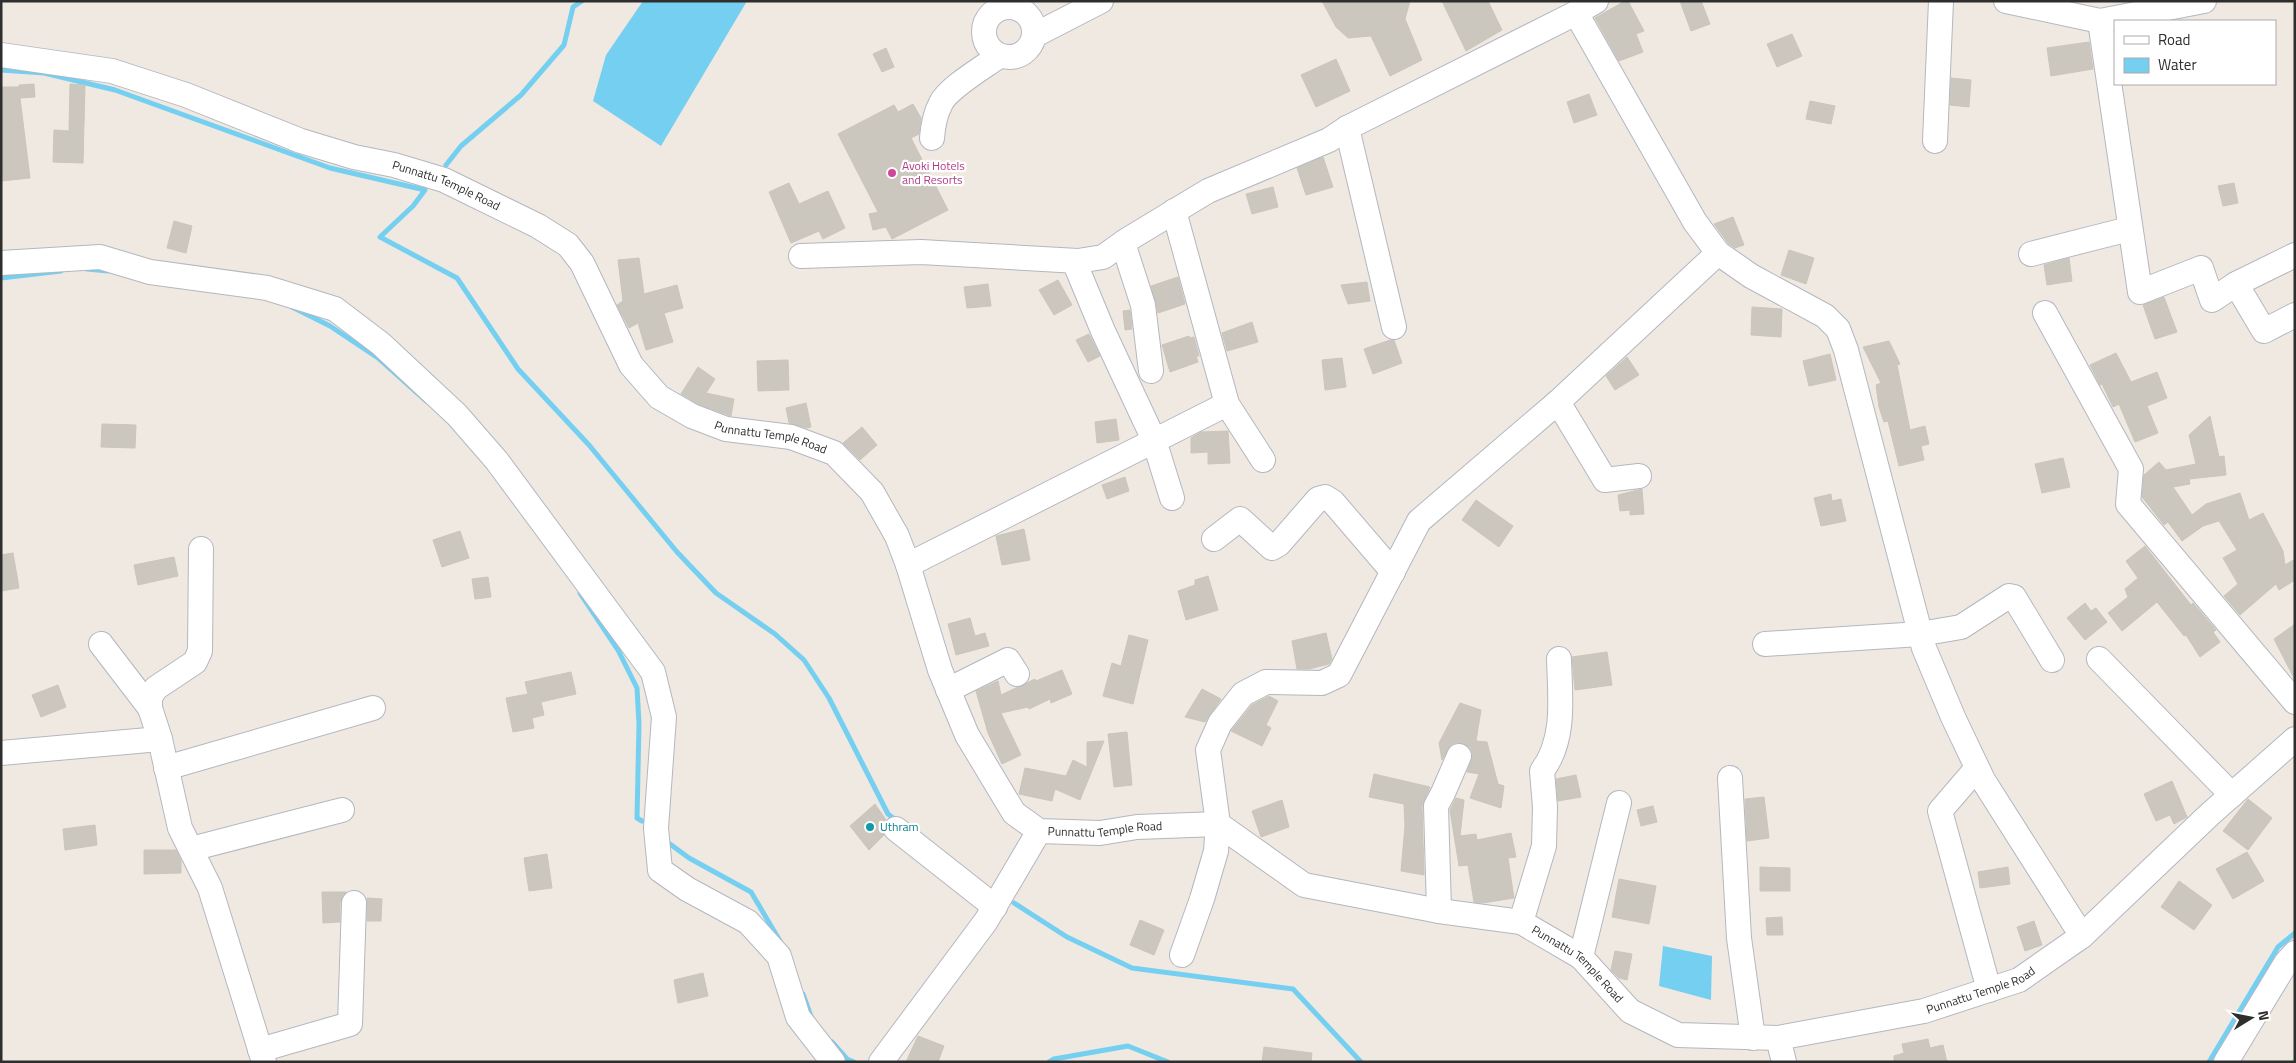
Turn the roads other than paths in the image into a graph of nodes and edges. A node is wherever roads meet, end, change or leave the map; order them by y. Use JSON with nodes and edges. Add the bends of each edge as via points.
{"nodes":[{"id":1,"x":1101,"y":1,"type":"edge"},
{"id":2,"x":1596,"y":1,"type":"edge"},
{"id":3,"x":1940,"y":1,"type":"edge"},
{"id":4,"x":2006,"y":1,"type":"edge"},
{"id":5,"x":2204,"y":1,"type":"edge"},
{"id":6,"x":987,"y":8,"type":"edge"},
{"id":7,"x":1576,"y":13,"type":"junction"},
{"id":8,"x":2100,"y":21,"type":"junction"},
{"id":9,"x":1035,"y":35,"type":"junction"},
{"id":10,"x":1,"y":55,"type":"edge"},
{"id":11,"x":999,"y":56,"type":"junction"},
{"id":12,"x":1347,"y":128,"type":"junction"},
{"id":13,"x":932,"y":138,"type":"dead end"},
{"id":14,"x":1935,"y":141,"type":"dead end"},
{"id":15,"x":1174,"y":211,"type":"junction"},
{"id":16,"x":2129,"y":229,"type":"junction"},
{"id":17,"x":1123,"y":243,"type":"junction"},
{"id":18,"x":1718,"y":253,"type":"junction"},
{"id":19,"x":2031,"y":254,"type":"dead end"},
{"id":20,"x":2295,"y":255,"type":"edge"},
{"id":21,"x":801,"y":256,"type":"dead end"},
{"id":22,"x":1074,"y":261,"type":"junction"},
{"id":23,"x":1,"y":263,"type":"edge"},
{"id":24,"x":2236,"y":284,"type":"junction"},
{"id":25,"x":2045,"y":313,"type":"dead end"},
{"id":26,"x":2295,"y":316,"type":"edge"},
{"id":27,"x":1394,"y":328,"type":"dead end"},
{"id":28,"x":1151,"y":371,"type":"dead end"},
{"id":29,"x":1558,"y":402,"type":"junction"},
{"id":30,"x":1226,"y":404,"type":"junction"},
{"id":31,"x":1154,"y":440,"type":"junction"},
{"id":32,"x":1262,"y":460,"type":"dead end"},
{"id":33,"x":1639,"y":476,"type":"dead end"},
{"id":34,"x":1172,"y":498,"type":"dead end"},
{"id":35,"x":1214,"y":539,"type":"dead end"},
{"id":36,"x":201,"y":549,"type":"dead end"},
{"id":37,"x":908,"y":565,"type":"junction"},
{"id":38,"x":1393,"y":572,"type":"junction"},
{"id":39,"x":1920,"y":634,"type":"junction"},
{"id":40,"x":101,"y":644,"type":"dead end"},
{"id":41,"x":1765,"y":644,"type":"dead end"},
{"id":42,"x":1560,"y":658,"type":"dead end"},
{"id":43,"x":2099,"y":659,"type":"dead end"},
{"id":44,"x":2052,"y":660,"type":"dead end"},
{"id":45,"x":1017,"y":674,"type":"dead end"},
{"id":46,"x":948,"y":690,"type":"junction"},
{"id":47,"x":2295,"y":702,"type":"edge"},
{"id":48,"x":150,"y":708,"type":"junction"},
{"id":49,"x":373,"y":708,"type":"dead end"},
{"id":50,"x":160,"y":739,"type":"junction"},
{"id":51,"x":2295,"y":739,"type":"edge"},
{"id":52,"x":1,"y":753,"type":"edge"},
{"id":53,"x":1459,"y":756,"type":"dead end"},
{"id":54,"x":166,"y":768,"type":"junction"},
{"id":55,"x":1978,"y":768,"type":"junction"},
{"id":56,"x":1730,"y":778,"type":"dead end"},
{"id":57,"x":2232,"y":795,"type":"junction"},
{"id":58,"x":1619,"y":803,"type":"dead end"},
{"id":59,"x":342,"y":810,"type":"dead end"},
{"id":60,"x":1218,"y":824,"type":"junction"},
{"id":61,"x":896,"y":830,"type":"dead end"},
{"id":62,"x":1039,"y":831,"type":"junction"},
{"id":63,"x":191,"y":850,"type":"junction"},
{"id":64,"x":354,"y":903,"type":"dead end"},
{"id":65,"x":995,"y":906,"type":"junction"},
{"id":66,"x":1439,"y":911,"type":"junction"},
{"id":67,"x":1521,"y":922,"type":"junction"},
{"id":68,"x":2082,"y":936,"type":"junction"},
{"id":69,"x":2295,"y":954,"type":"edge"},
{"id":70,"x":1182,"y":955,"type":"dead end"},
{"id":71,"x":1581,"y":957,"type":"junction"},
{"id":72,"x":1990,"y":990,"type":"junction"},
{"id":73,"x":1753,"y":1038,"type":"junction"},
{"id":74,"x":1778,"y":1038,"type":"junction"},
{"id":75,"x":262,"y":1056,"type":"edge"},
{"id":76,"x":833,"y":1062,"type":"edge"},
{"id":77,"x":881,"y":1062,"type":"edge"},
{"id":78,"x":1784,"y":1062,"type":"edge"},
{"id":79,"x":2226,"y":1062,"type":"edge"}],
"edges":[{"from":1,"to":9,"type":"street"},
{"from":2,"to":7,"type":"street"},
{"from":3,"to":14,"type":"street"},
{"from":4,"to":8,"type":"street"},
{"from":5,"to":8,"type":"street"},
{"from":6,"to":9,"type":"street","via":[[1013,6],[1025,12],[1033,22]]},
{"from":6,"to":11,"type":"street","via":[[984,37],[989,48]]},
{"from":7,"to":12,"type":"street"},
{"from":7,"to":18,"type":"street","via":[[1695,222]]},
{"from":8,"to":16,"type":"street"},
{"from":9,"to":11,"type":"street","via":[[1031,46],[1022,54],[1010,58]]},
{"from":10,"to":37,"type":"street","name":"Punnattu Temple Road","via":[[112,71],[186,95],[302,141],[444,180],[538,226],[568,245],[582,263],[631,364],[659,397],[726,430],[791,437],[834,453],[872,492]]},
{"from":11,"to":13,"type":"street","via":[[964,80],[942,101],[934,118]]},
{"from":12,"to":15,"type":"street","via":[[1328,140],[1208,191]]},
{"from":12,"to":27,"type":"street"},
{"from":15,"to":17,"type":"street"},
{"from":15,"to":30,"type":"street"},
{"from":16,"to":19,"type":"street"},
{"from":16,"to":24,"type":"street","via":[[2140,292],[2201,268],[2212,300]]},
{"from":17,"to":22,"type":"street","via":[[1103,257]]},
{"from":17,"to":28,"type":"street","via":[[1143,305]]},
{"from":18,"to":29,"type":"street"},
{"from":18,"to":39,"type":"street","via":[[1751,276],[1825,316],[1838,329]]},
{"from":20,"to":24,"type":"street"},
{"from":21,"to":22,"type":"street","via":[[921,252]]},
{"from":22,"to":31,"type":"street"},
{"from":23,"to":76,"type":"street","via":[[100,257],[150,272],[268,288],[335,309],[381,344],[457,414],[497,461],[653,672],[664,717],[656,828],[660,870],[687,890],[748,922],[779,956],[798,1016]]},
{"from":24,"to":26,"type":"street","via":[[2264,331]]},
{"from":25,"to":47,"type":"street","via":[[2131,469],[2128,504]]},
{"from":29,"to":33,"type":"street","via":[[1605,480]]},
{"from":29,"to":38,"type":"street","via":[[1419,521]]},
{"from":30,"to":31,"type":"street"},
{"from":30,"to":32,"type":"street"},
{"from":31,"to":34,"type":"street"},
{"from":31,"to":37,"type":"street"},
{"from":35,"to":38,"type":"street","via":[[1240,520],[1272,548],[1318,499],[1325,497],[1333,502]]},
{"from":36,"to":48,"type":"street","via":[[200,650],[194,662],[156,688],[150,696]]},
{"from":37,"to":46,"type":"street","name":"Punnattu Temple Road"},
{"from":38,"to":60,"type":"street","via":[[1339,675],[1322,683],[1266,682],[1244,694],[1220,723],[1208,750]]},
{"from":39,"to":41,"type":"street"},
{"from":39,"to":44,"type":"street","via":[[1961,627],[2009,596],[2014,597]]},
{"from":39,"to":55,"type":"street","via":[[1953,717]]},
{"from":40,"to":48,"type":"street"},
{"from":42,"to":67,"type":"street","via":[[1557,741],[1542,771],[1544,846]]},
{"from":43,"to":57,"type":"street"},
{"from":45,"to":46,"type":"street","via":[[1008,660]]},
{"from":46,"to":62,"type":"street","name":"Punnattu Temple Road","via":[[967,735],[1014,814]]},
{"from":48,"to":50,"type":"street"},
{"from":49,"to":54,"type":"street"},
{"from":50,"to":52,"type":"street"},
{"from":50,"to":54,"type":"street"},
{"from":51,"to":57,"type":"street","name":"Punnattu Temple Road"},
{"from":53,"to":66,"type":"street","via":[[1436,806]]},
{"from":54,"to":63,"type":"street","via":[[180,828]]},
{"from":55,"to":68,"type":"street"},
{"from":55,"to":72,"type":"street","via":[[1940,811]]},
{"from":56,"to":73,"type":"street","via":[[1739,938]]},
{"from":57,"to":68,"type":"street","name":"Punnattu Temple Road"},
{"from":58,"to":71,"type":"street"},
{"from":59,"to":63,"type":"street"},
{"from":60,"to":62,"type":"street","name":"Punnattu Temple Road","via":[[1137,827],[1100,833]]},
{"from":60,"to":66,"type":"street","name":"Punnattu Temple Road","via":[[1304,885]]},
{"from":60,"to":70,"type":"street","via":[[1216,851]]},
{"from":61,"to":65,"type":"street"},
{"from":62,"to":65,"type":"street"},
{"from":63,"to":75,"type":"street","via":[[210,888]]},
{"from":64,"to":75,"type":"street","via":[[350,1024]]},
{"from":65,"to":77,"type":"street"},
{"from":66,"to":67,"type":"street","name":"Punnattu Temple Road"},
{"from":67,"to":71,"type":"street","name":"Punnattu Temple Road"},
{"from":68,"to":72,"type":"street","name":"Punnattu Temple Road","via":[[2019,980]]},
{"from":69,"to":79,"type":"street","via":[[2286,963]]},
{"from":71,"to":73,"type":"street","name":"Punnattu Temple Road","via":[[1630,1011],[1678,1035]]},
{"from":72,"to":74,"type":"street","name":"Punnattu Temple Road","via":[[1924,1011]]},
{"from":73,"to":74,"type":"street","name":"Punnattu Temple Road"},
{"from":74,"to":78,"type":"street"}]}
